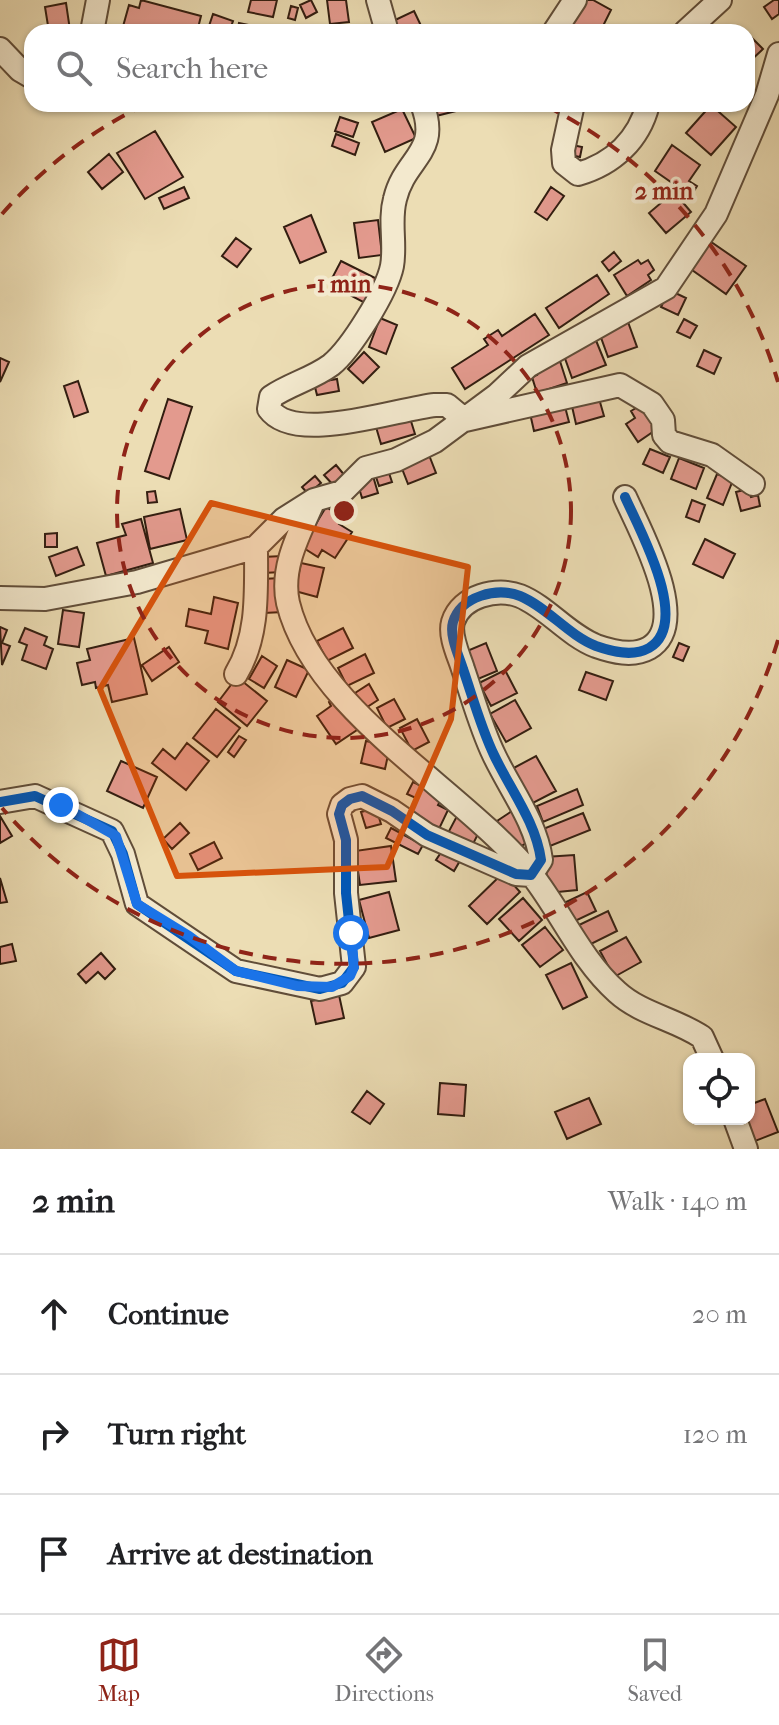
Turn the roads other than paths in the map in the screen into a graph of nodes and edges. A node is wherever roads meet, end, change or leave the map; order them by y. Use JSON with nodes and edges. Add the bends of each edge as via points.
{"nodes":[{"id":1,"x":98,"y":0,"type":"edge"},
{"id":2,"x":378,"y":0,"type":"edge"},
{"id":3,"x":575,"y":0,"type":"edge"},
{"id":4,"x":720,"y":0,"type":"edge"},
{"id":5,"x":94,"y":24,"type":"edge"},
{"id":6,"x":385,"y":24,"type":"edge"},
{"id":7,"x":559,"y":24,"type":"edge"},
{"id":8,"x":694,"y":24,"type":"edge"},
{"id":9,"x":0,"y":49,"type":"edge"},
{"id":10,"x":779,"y":54,"type":"edge"},
{"id":11,"x":24,"y":72,"type":"edge"},
{"id":12,"x":425,"y":112,"type":"edge"},
{"id":13,"x":571,"y":112,"type":"edge"},
{"id":14,"x":644,"y":112,"type":"edge"},
{"id":15,"x":465,"y":420,"type":"junction"},
{"id":16,"x":753,"y":484,"type":"dead end"},
{"id":17,"x":625,"y":497,"type":"dead end"},
{"id":18,"x":314,"y":500,"type":"junction"},
{"id":19,"x":256,"y":547,"type":"junction"},
{"id":20,"x":0,"y":598,"type":"edge"},
{"id":21,"x":236,"y":674,"type":"dead end"},
{"id":22,"x":0,"y":802,"type":"edge"},
{"id":23,"x":531,"y":875,"type":"junction"},
{"id":24,"x":709,"y":1053,"type":"edge"},
{"id":25,"x":737,"y":1125,"type":"edge"},
{"id":26,"x":746,"y":1149,"type":"edge"}],
"edges":[{"from":1,"to":5,"type":"street"},
{"from":2,"to":6,"type":"street"},
{"from":3,"to":7,"type":"street"},
{"from":4,"to":8,"type":"street"},
{"from":9,"to":11,"type":"street"},
{"from":10,"to":15,"type":"street","via":[[716,214],[666,288],[528,366]]},
{"from":12,"to":15,"type":"street","via":[[428,140],[395,199],[391,271],[354,340],[333,363],[271,397],[269,409],[283,421],[340,424],[447,405]]},
{"from":13,"to":14,"type":"street","via":[[564,163],[578,174],[618,155]]},
{"from":15,"to":16,"type":"street","via":[[620,385],[652,404],[670,442],[712,455]]},
{"from":15,"to":18,"type":"street","via":[[422,447],[366,468],[342,492]]},
{"from":17,"to":23,"type":"street","via":[[666,604],[662,635],[654,645],[622,653],[594,645],[519,596],[492,591],[461,608],[452,624],[480,720],[539,847],[541,860]]},
{"from":18,"to":19,"type":"street","via":[[284,519]]},
{"from":18,"to":23,"type":"street","via":[[289,558],[288,600],[307,653],[357,709]]},
{"from":19,"to":20,"type":"street","via":[[137,582],[45,599]]},
{"from":19,"to":21,"type":"street","via":[[257,599],[246,658]]},
{"from":22,"to":23,"type":"street","via":[[35,796],[105,827],[116,836],[131,892],[142,910],[236,971],[320,989],[342,983],[354,967],[346,840],[339,814],[350,799],[362,796],[427,835],[516,874]]},
{"from":23,"to":24,"type":"street","via":[[616,991],[639,1009],[702,1037]]},
{"from":25,"to":26,"type":"street"}]}
